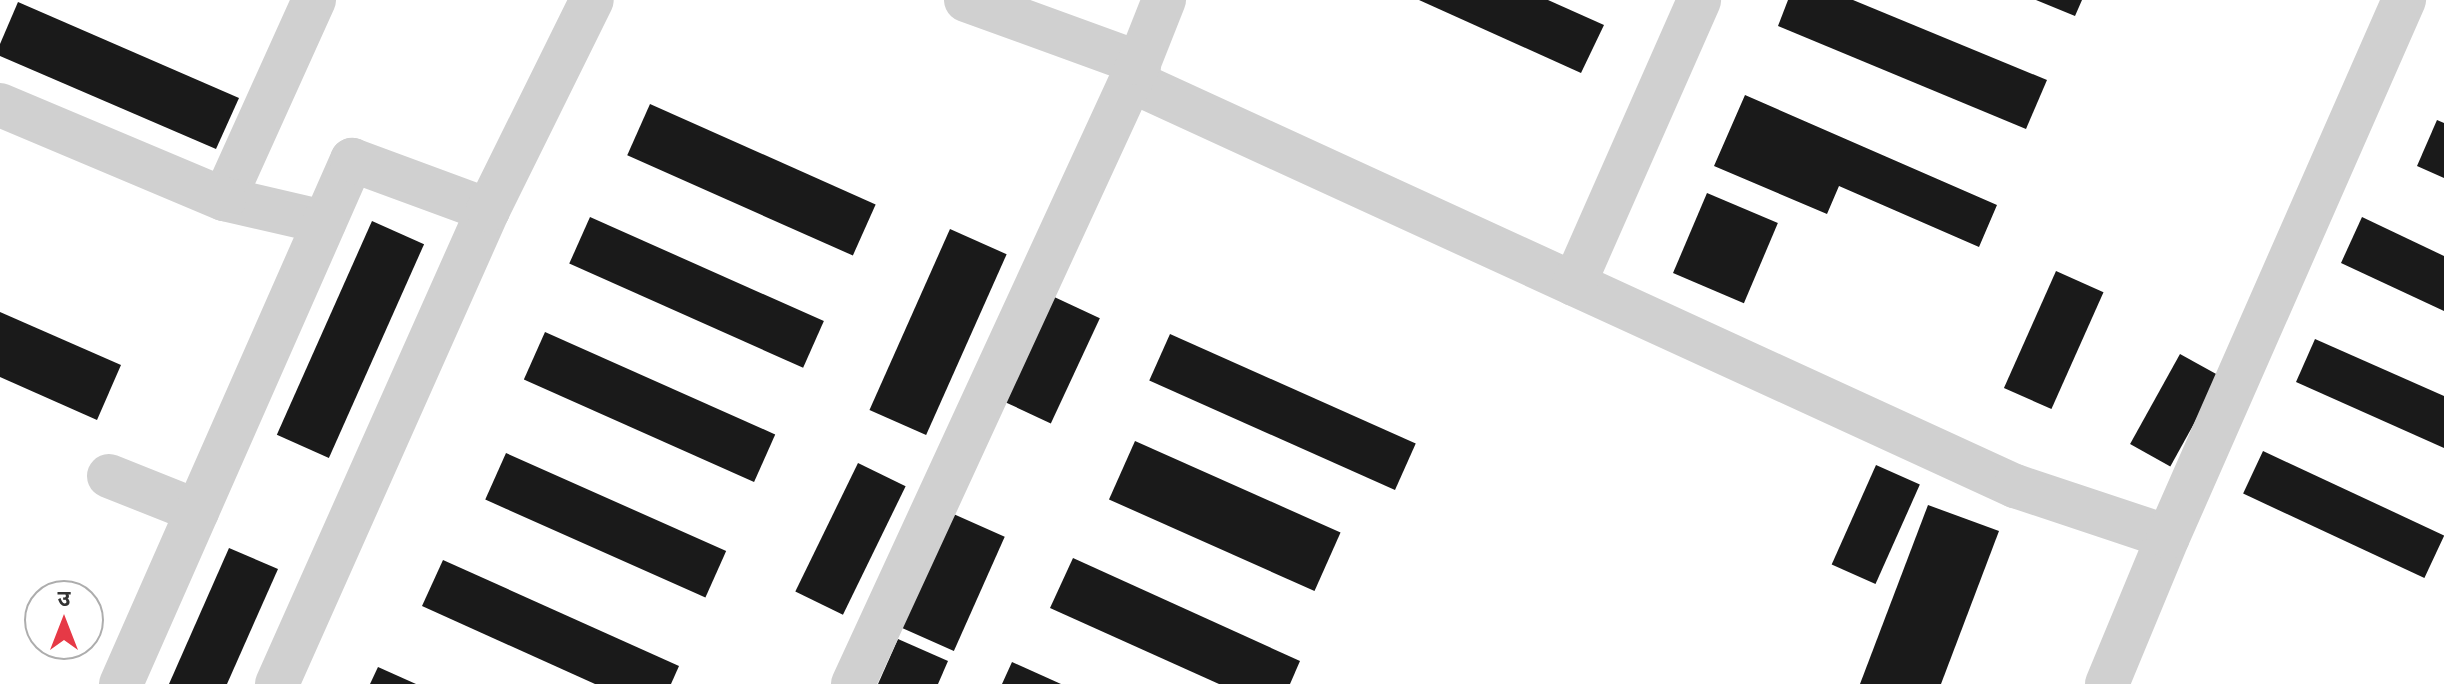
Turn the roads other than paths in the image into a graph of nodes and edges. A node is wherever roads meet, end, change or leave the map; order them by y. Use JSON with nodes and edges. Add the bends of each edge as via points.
{"nodes":[{"id":1,"x":314,"y":0,"type":"edge"},
{"id":2,"x":592,"y":0,"type":"edge"},
{"id":3,"x":966,"y":0,"type":"edge"},
{"id":4,"x":1164,"y":0,"type":"edge"},
{"id":5,"x":1699,"y":0,"type":"edge"},
{"id":6,"x":2404,"y":0,"type":"edge"},
{"id":7,"x":1139,"y":63,"type":"junction"},
{"id":8,"x":0,"y":105,"type":"edge"},
{"id":9,"x":224,"y":199,"type":"junction"},
{"id":10,"x":488,"y":210,"type":"junction"},
{"id":11,"x":324,"y":222,"type":"junction"},
{"id":12,"x":1574,"y":284,"type":"junction"},
{"id":13,"x":109,"y":476,"type":"dead end"},
{"id":14,"x":197,"y":511,"type":"junction"},
{"id":15,"x":2168,"y":537,"type":"junction"},
{"id":16,"x":121,"y":684,"type":"edge"},
{"id":17,"x":277,"y":684,"type":"edge"},
{"id":18,"x":853,"y":684,"type":"edge"},
{"id":19,"x":2107,"y":684,"type":"edge"}],
"edges":[{"from":1,"to":9,"type":"street"},
{"from":2,"to":10,"type":"street"},
{"from":3,"to":7,"type":"street"},
{"from":4,"to":7,"type":"street"},
{"from":5,"to":12,"type":"street"},
{"from":6,"to":15,"type":"street"},
{"from":7,"to":12,"type":"street","via":[[1138,84]]},
{"from":7,"to":18,"type":"street"},
{"from":8,"to":9,"type":"street"},
{"from":9,"to":11,"type":"street"},
{"from":10,"to":11,"type":"street","via":[[352,160]]},
{"from":10,"to":17,"type":"street"},
{"from":11,"to":14,"type":"street"},
{"from":12,"to":15,"type":"street","via":[[2015,486]]},
{"from":13,"to":14,"type":"street"},
{"from":14,"to":16,"type":"street"},
{"from":15,"to":19,"type":"street"}]}
